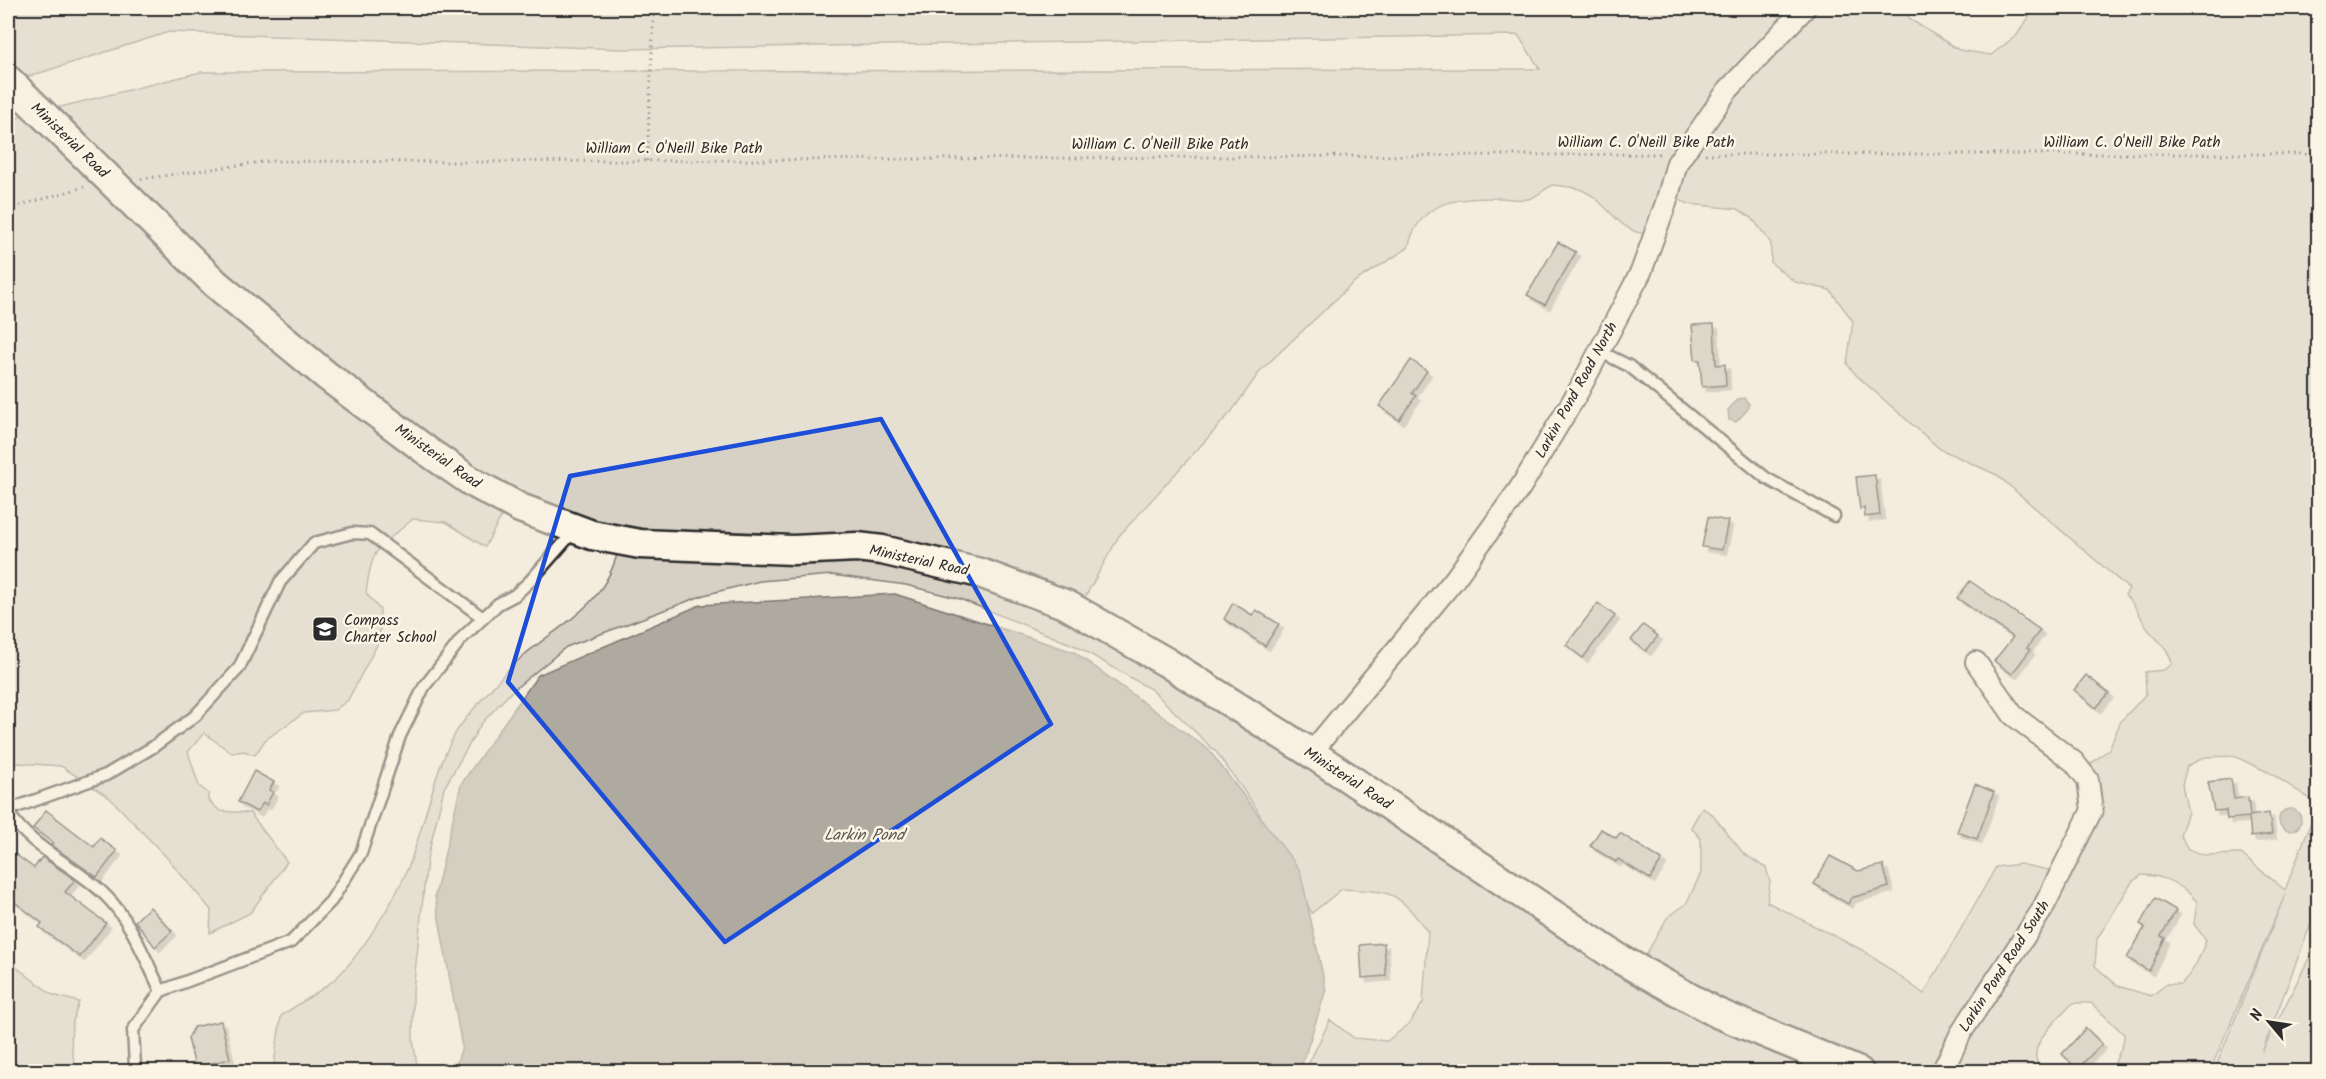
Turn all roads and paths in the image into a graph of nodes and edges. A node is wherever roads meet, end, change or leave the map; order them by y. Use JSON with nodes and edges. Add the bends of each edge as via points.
{"nodes":[{"id":1,"x":654,"y":8,"type":"edge"},
{"id":2,"x":1805,"y":8,"type":"edge"},
{"id":3,"x":8,"y":80,"type":"edge"},
{"id":4,"x":1683,"y":154,"type":"junction"},
{"id":5,"x":2319,"y":154,"type":"edge"},
{"id":6,"x":647,"y":161,"type":"junction"},
{"id":7,"x":114,"y":183,"type":"junction"},
{"id":8,"x":8,"y":210,"type":"edge"},
{"id":9,"x":1599,"y":351,"type":"junction"},
{"id":10,"x":1834,"y":516,"type":"dead end"},
{"id":11,"x":576,"y":530,"type":"junction"},
{"id":12,"x":483,"y":618,"type":"junction"},
{"id":13,"x":1976,"y":662,"type":"dead end"},
{"id":14,"x":1311,"y":753,"type":"junction"},
{"id":15,"x":8,"y":811,"type":"edge"},
{"id":16,"x":161,"y":991,"type":"junction"},
{"id":17,"x":137,"y":1071,"type":"edge"},
{"id":18,"x":1858,"y":1071,"type":"edge"},
{"id":19,"x":1942,"y":1071,"type":"edge"}],
"edges":[{"from":1,"to":6,"type":"path"},
{"from":2,"to":4,"type":"street","name":"Larkin Pond Road North","via":[[1727,91]]},
{"from":3,"to":7,"type":"main road","name":"Ministerial Road"},
{"from":4,"to":5,"type":"path","name":"William C. O'Neill Bike Path"},
{"from":4,"to":6,"type":"path","name":"William C. O'Neill Bike Path"},
{"from":4,"to":9,"type":"street","name":"Larkin Pond Road North","via":[[1641,272]]},
{"from":6,"to":7,"type":"path","name":"William C. O'Neill Bike Path","via":[[268,161]]},
{"from":7,"to":8,"type":"path","name":"William C. O'Neill Bike Path","via":[[73,189]]},
{"from":7,"to":11,"type":"main road","name":"Ministerial Road","via":[[216,284],[327,376],[472,482],[519,508]]},
{"from":9,"to":10,"type":"lane","via":[[1629,366],[1766,478]]},
{"from":9,"to":14,"type":"street","name":"Larkin Pond Road North","via":[[1520,488],[1454,580]]},
{"from":11,"to":12,"type":"lane","via":[[530,580]]},
{"from":11,"to":14,"type":"main road","name":"Ministerial Road","via":[[665,546],[793,550],[857,547],[980,573],[1067,605]]},
{"from":12,"to":15,"type":"lane","via":[[370,534],[352,533],[314,543],[280,582],[238,668],[195,716],[106,775]]},
{"from":12,"to":16,"type":"lane","via":[[424,687],[400,736],[361,853],[336,894],[311,924],[291,942]]},
{"from":13,"to":19,"type":"street","name":"Larkin Pond Road South","via":[[2013,715],[2074,762],[2088,780],[2092,810],[2042,910],[1961,1033]]},
{"from":14,"to":18,"type":"main road","name":"Ministerial Road","via":[[1618,958],[1677,993],[1739,1023]]},
{"from":15,"to":16,"type":"lane","via":[[19,830],[106,896],[126,923]]},
{"from":16,"to":17,"type":"lane","via":[[133,1030]]}]}
